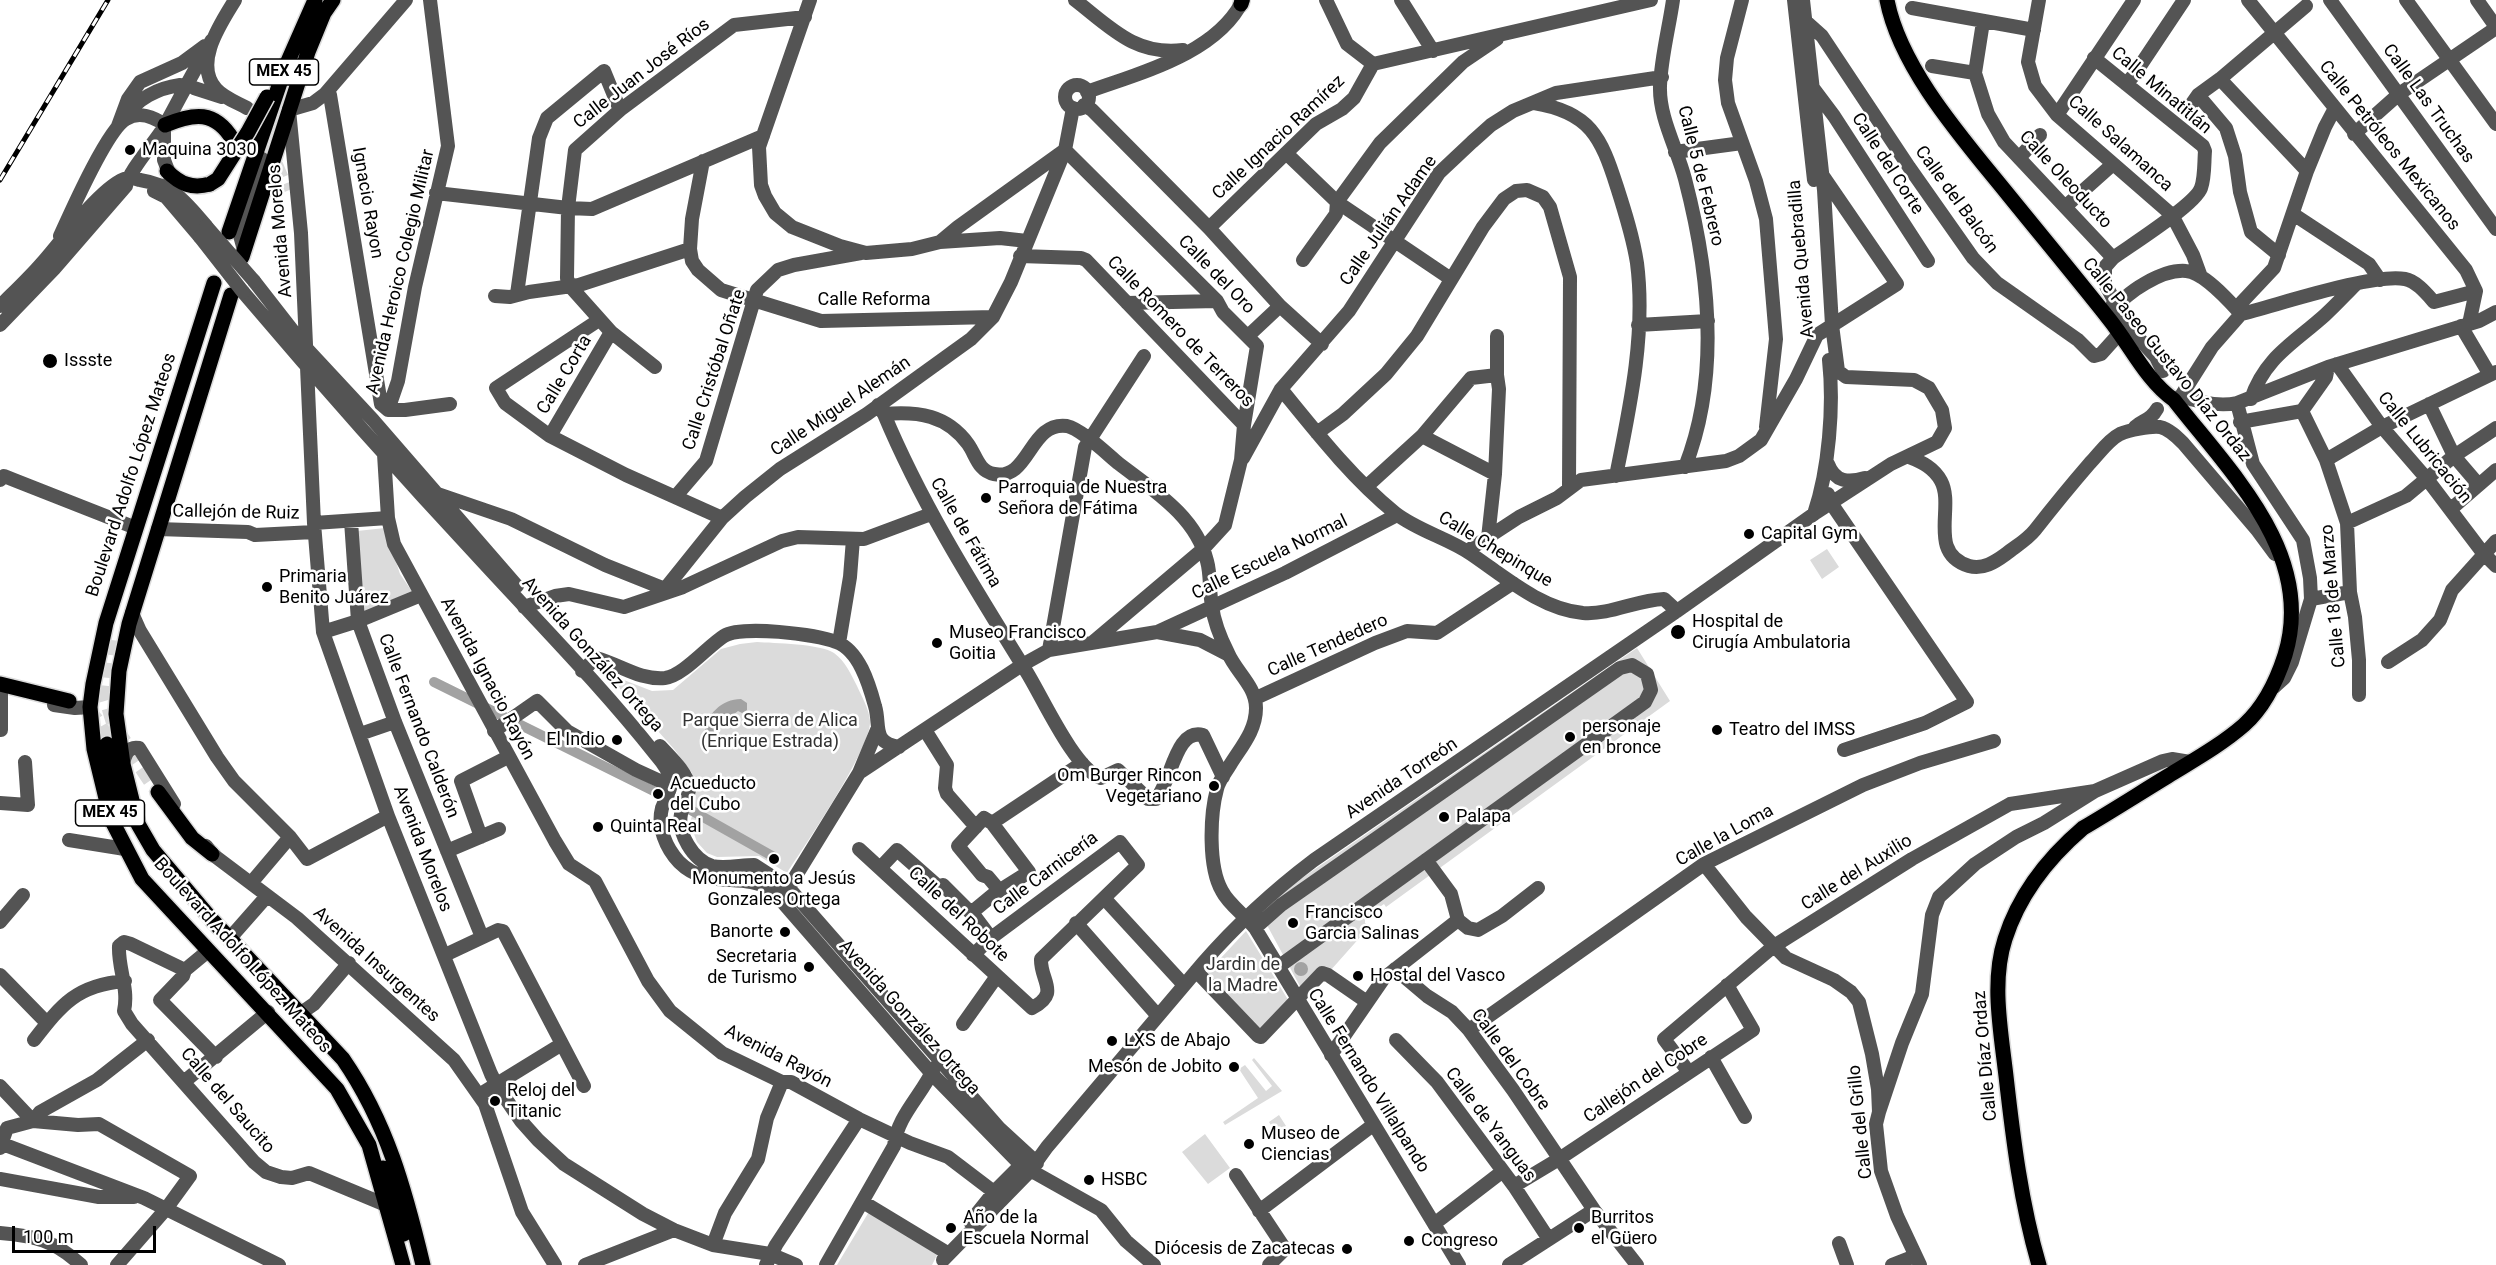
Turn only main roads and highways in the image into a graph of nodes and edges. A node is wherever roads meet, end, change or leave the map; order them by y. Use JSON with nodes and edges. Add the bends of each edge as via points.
{"nodes":[{"id":1,"x":315,"y":0,"type":"edge"},
{"id":2,"x":333,"y":0,"type":"edge"},
{"id":3,"x":1887,"y":0,"type":"edge"},
{"id":4,"x":294,"y":47,"type":"junction"},
{"id":5,"x":165,"y":125,"type":"road end"},
{"id":6,"x":167,"y":171,"type":"road end"},
{"id":7,"x":243,"y":253,"type":"road end"},
{"id":8,"x":214,"y":283,"type":"dead end"},
{"id":9,"x":237,"y":294,"type":"road end"},
{"id":10,"x":147,"y":498,"type":"junction"},
{"id":11,"x":111,"y":640,"type":"tunnel mouth"},
{"id":12,"x":0,"y":689,"type":"edge"},
{"id":13,"x":69,"y":701,"type":"tunnel mouth"},
{"id":14,"x":106,"y":744,"type":"tunnel mouth"},
{"id":15,"x":2197,"y":759,"type":"joint"},
{"id":16,"x":158,"y":792,"type":"tunnel mouth"},
{"id":17,"x":134,"y":814,"type":"junction"},
{"id":18,"x":212,"y":854,"type":"road end"},
{"id":19,"x":369,"y":1145,"type":"junction"},
{"id":20,"x":403,"y":1265,"type":"edge"},
{"id":21,"x":412,"y":1265,"type":"edge"},
{"id":22,"x":423,"y":1265,"type":"edge"},
{"id":23,"x":2039,"y":1265,"type":"edge"}],
"edges":[{"from":1,"to":4,"type":"main road","number":"MEX 45"},
{"from":2,"to":7,"type":"main road","number":"MEX 45","via":[[315,32]]},
{"from":3,"to":15,"type":"main road","name":"Calle Paseo Gustavo Díaz Ordaz","via":[[1908,59],[1975,154],[2109,318],[2160,390],[2177,398],[2271,531],[2287,574],[2291,605],[2289,642],[2282,666],[2245,723]]},
{"from":4,"to":5,"type":"main road","number":"MEX 45","via":[[231,228],[242,161],[236,147],[221,124],[202,116],[183,117]]},
{"from":4,"to":6,"type":"main road","bridge":true,"via":[[218,179],[200,187],[187,185]]},
{"from":8,"to":10,"type":"main road","name":"Boulevard Adolfo López Mateos","number":"MEX 45"},
{"from":9,"to":17,"type":"main road","name":"Boulevard Adolfo López Mateos","number":"MEX 45","via":[[132,613],[119,671],[116,714]]},
{"from":10,"to":11,"type":"main road","via":[[147,525]]},
{"from":10,"to":19,"type":"main road","name":"Boulevard Adolfo López Mateos","number":"MEX 45","via":[[106,623],[90,706],[94,749],[111,819],[142,879],[338,1089]]},
{"from":12,"to":13,"type":"main road"},
{"from":14,"to":17,"type":"main road","via":[[118,796]]},
{"from":15,"to":23,"type":"main road","name":"Calle Díaz Ordaz","via":[[2069,840],[2037,876],[2005,940],[1999,980],[2001,1027],[2013,1126]]},
{"from":16,"to":18,"type":"main road","via":[[192,838]]},
{"from":17,"to":22,"type":"main road","name":"Boulevard Adolfo López Mateos","number":"MEX 45","via":[[153,850],[343,1059],[358,1081],[379,1121],[407,1196]]},
{"from":19,"to":20,"type":"main road","name":"Boulevard Adolfo López Mateos","number":"MEX 45"},
{"from":19,"to":21,"type":"main road","via":[[390,1181]]}]}
